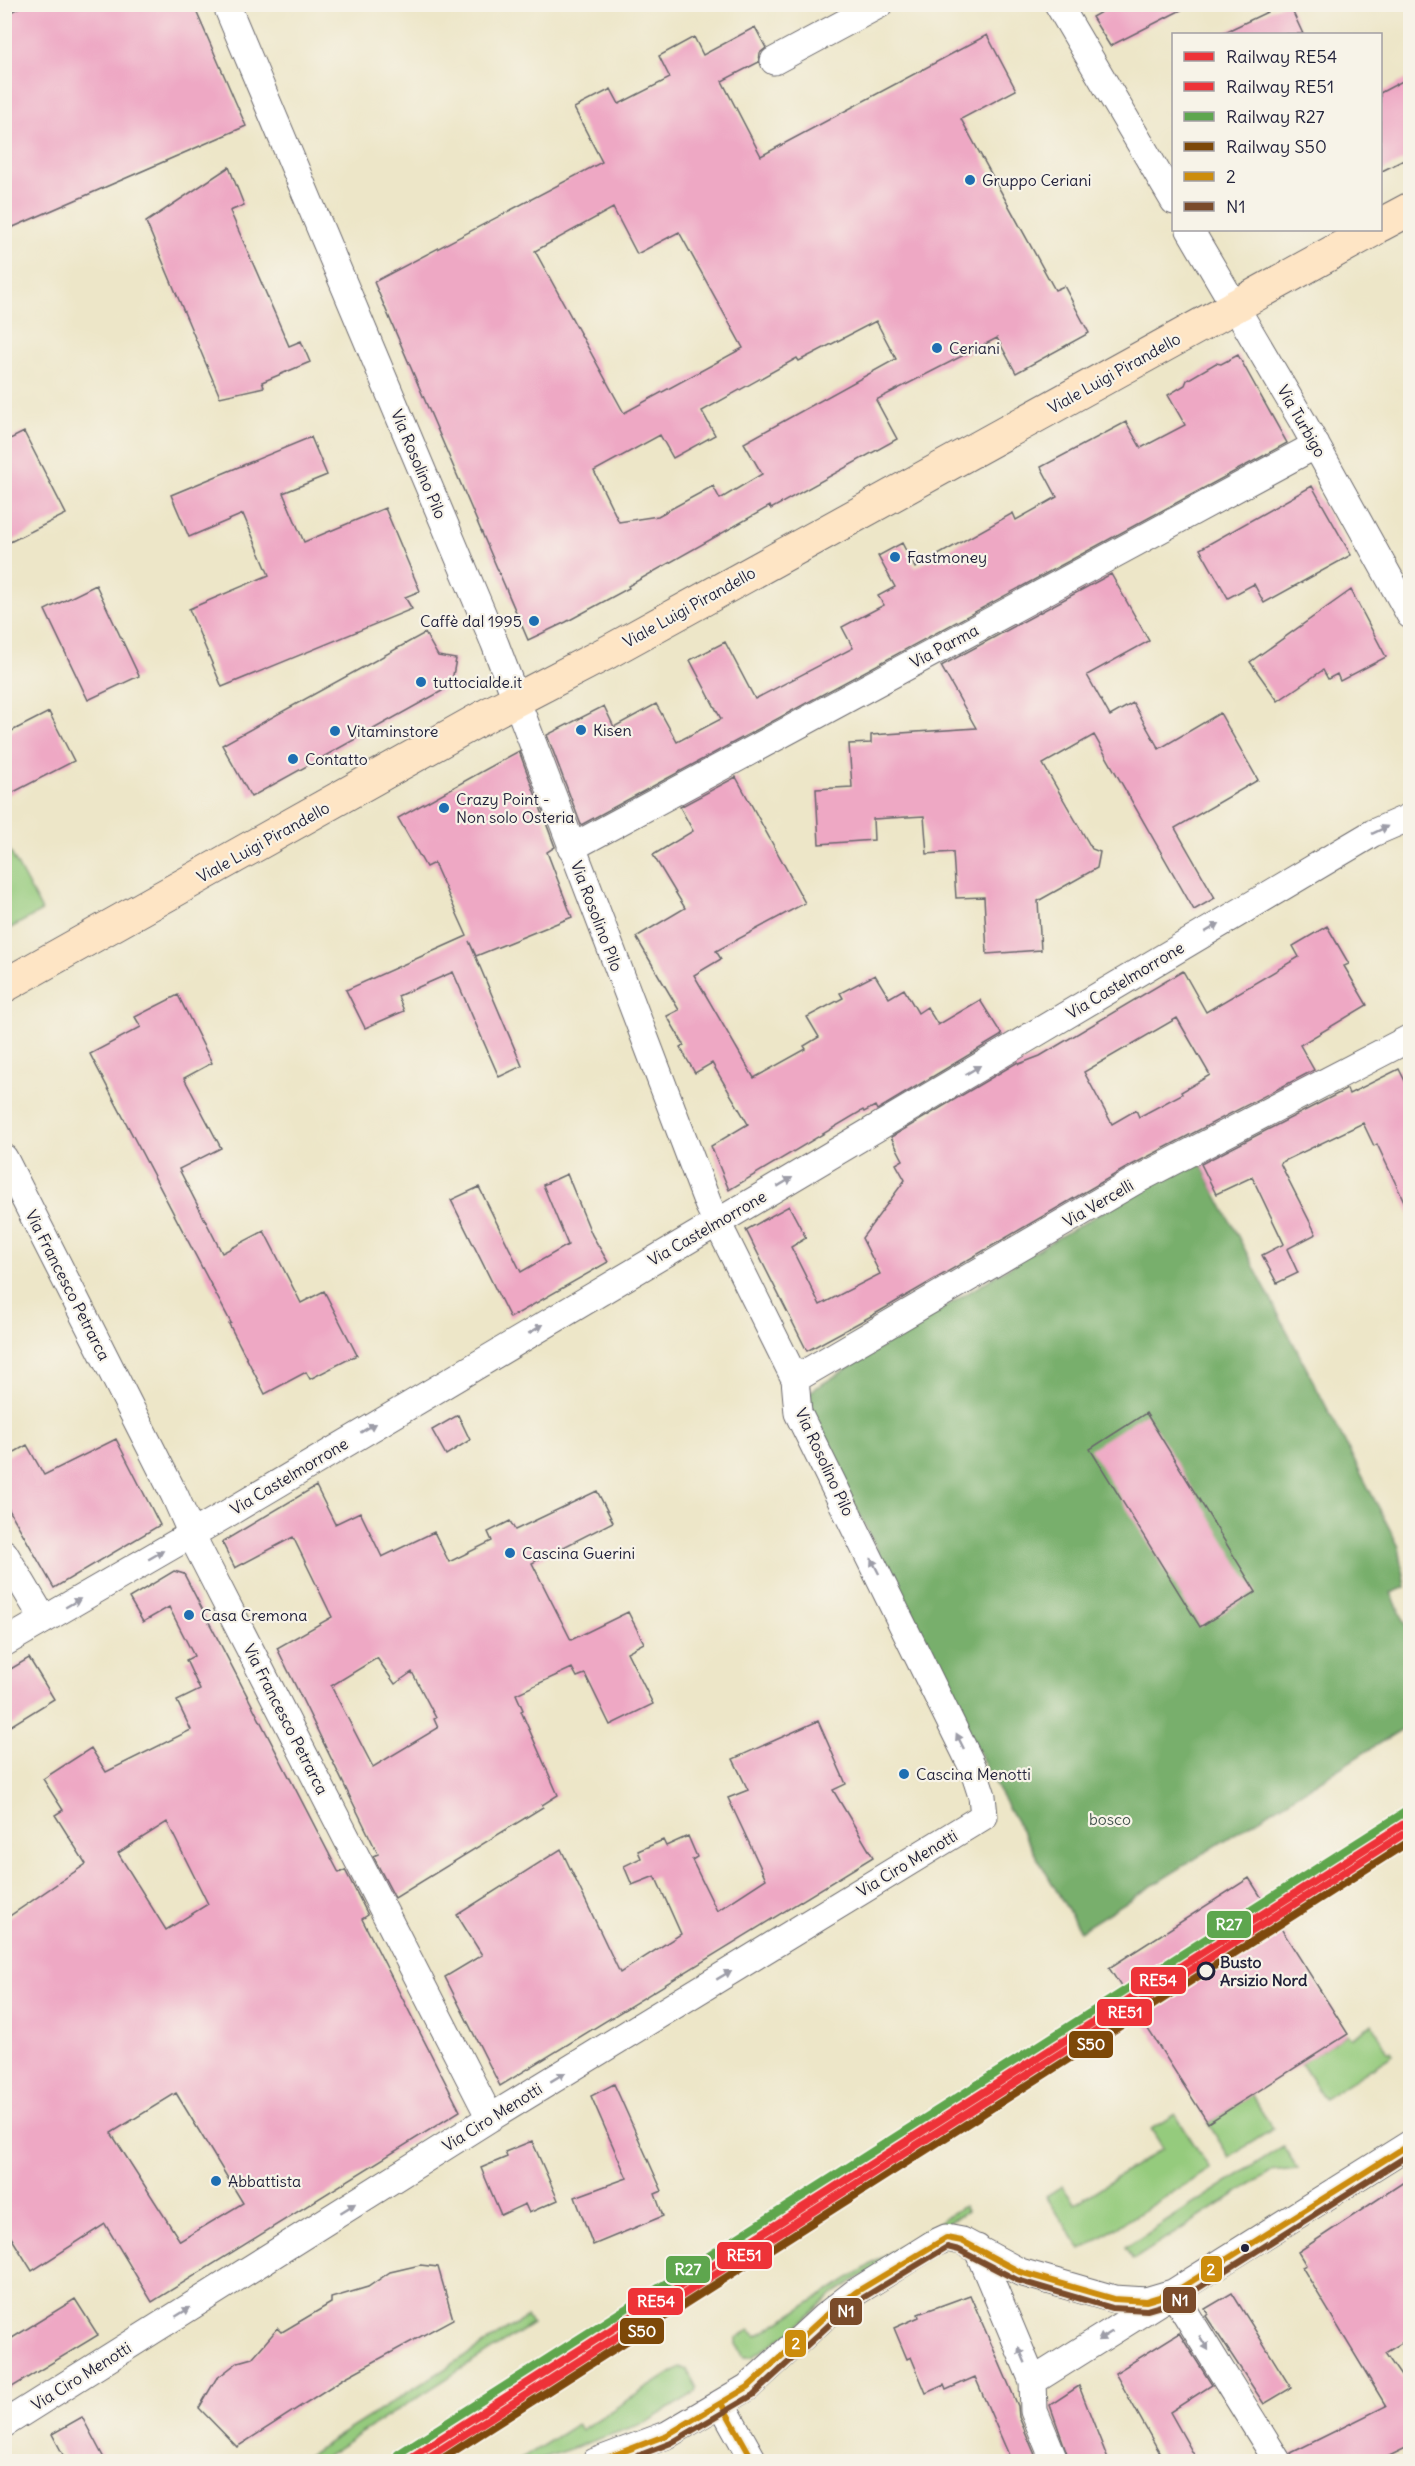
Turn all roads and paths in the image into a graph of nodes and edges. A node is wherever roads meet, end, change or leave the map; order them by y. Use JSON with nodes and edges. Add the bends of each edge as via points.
{"nodes":[{"id":1,"x":226,"y":4,"type":"edge"},
{"id":2,"x":880,"y":4,"type":"edge"},
{"id":3,"x":1058,"y":4,"type":"edge"},
{"id":4,"x":774,"y":61,"type":"dead end"},
{"id":5,"x":1172,"y":199,"type":"edge"},
{"id":6,"x":1410,"y":209,"type":"edge"},
{"id":7,"x":1382,"y":224,"type":"edge"},
{"id":8,"x":1191,"y":231,"type":"edge"},
{"id":9,"x":1371,"y":231,"type":"edge"},
{"id":10,"x":1235,"y":306,"type":"junction"},
{"id":11,"x":1316,"y":445,"type":"junction"},
{"id":12,"x":1410,"y":615,"type":"edge"},
{"id":13,"x":516,"y":700,"type":"junction"},
{"id":14,"x":1410,"y":817,"type":"edge"},
{"id":15,"x":571,"y":848,"type":"junction"},
{"id":16,"x":4,"y":986,"type":"edge"},
{"id":17,"x":1410,"y":1040,"type":"edge"},
{"id":18,"x":4,"y":1158,"type":"edge"},
{"id":19,"x":717,"y":1223,"type":"junction"},
{"id":20,"x":795,"y":1379,"type":"junction"},
{"id":21,"x":192,"y":1534,"type":"junction"},
{"id":22,"x":4,"y":1553,"type":"edge"},
{"id":23,"x":44,"y":1620,"type":"junction"},
{"id":24,"x":4,"y":1643,"type":"edge"},
{"id":25,"x":984,"y":1816,"type":"joint"},
{"id":26,"x":490,"y":2118,"type":"junction"},
{"id":27,"x":1410,"y":2144,"type":"edge"},
{"id":28,"x":977,"y":2248,"type":"junction"},
{"id":29,"x":1173,"y":2293,"type":"junction"},
{"id":30,"x":1033,"y":2381,"type":"junction"},
{"id":31,"x":721,"y":2403,"type":"junction"},
{"id":32,"x":4,"y":2424,"type":"edge"},
{"id":33,"x":595,"y":2462,"type":"edge"},
{"id":34,"x":754,"y":2462,"type":"edge"},
{"id":35,"x":1055,"y":2462,"type":"edge"},
{"id":36,"x":1278,"y":2462,"type":"edge"}],
"edges":[{"from":1,"to":13,"type":"street","name":"Via Rosolino Pilo"},
{"from":2,"to":4,"type":"street"},
{"from":3,"to":5,"type":"street"},
{"from":6,"to":7,"type":"main road"},
{"from":8,"to":10,"type":"street","name":"Via Turbigo"},
{"from":9,"to":10,"type":"main road","name":"Viale Luigi Pirandello"},
{"from":10,"to":11,"type":"street","name":"Via Turbigo"},
{"from":10,"to":13,"type":"main road","name":"Viale Luigi Pirandello"},
{"from":11,"to":12,"type":"street","name":"Via Turbigo"},
{"from":11,"to":15,"type":"street","name":"Via Parma"},
{"from":13,"to":15,"type":"street","name":"Via Rosolino Pilo"},
{"from":13,"to":16,"type":"main road","name":"Viale Luigi Pirandello"},
{"from":19,"to":14,"type":"street","name":"Via Castelmorrone","one_way":true,"via":[[1373,833]]},
{"from":15,"to":19,"type":"street","name":"Via Rosolino Pilo"},
{"from":17,"to":20,"type":"street","name":"Via Vercelli","via":[[1133,1182]]},
{"from":18,"to":21,"type":"street","name":"Via Francesco Petrarca"},
{"from":19,"to":20,"type":"street","name":"Via Rosolino Pilo"},
{"from":21,"to":19,"type":"street","name":"Via Castelmorrone","one_way":true},
{"from":25,"to":20,"type":"street","name":"Via Rosolino Pilo","one_way":true,"via":[[973,1768],[798,1413]]},
{"from":23,"to":21,"type":"street","name":"Via Castelmorrone","one_way":true},
{"from":21,"to":26,"type":"street","name":"Via Francesco Petrarca"},
{"from":22,"to":23,"type":"street"},
{"from":23,"to":24,"type":"street","name":"Via Castelmorrone"},
{"from":26,"to":25,"type":"street","name":"Via Ciro Menotti","one_way":true},
{"from":32,"to":26,"type":"street","name":"Via Ciro Menotti","one_way":true},
{"from":27,"to":29,"type":"street"},
{"from":28,"to":29,"type":"street","via":[[1020,2272],[1114,2299],[1146,2301]]},
{"from":30,"to":28,"type":"street","one_way":true},
{"from":28,"to":31,"type":"street","via":[[946,2238],[933,2244],[856,2292],[748,2387]]},
{"from":29,"to":30,"type":"street","one_way":true},
{"from":29,"to":36,"type":"street","one_way":true},
{"from":30,"to":35,"type":"street","via":[[1034,2411]]},
{"from":31,"to":33,"type":"street","via":[[667,2435]]},
{"from":31,"to":34,"type":"street"}]}
